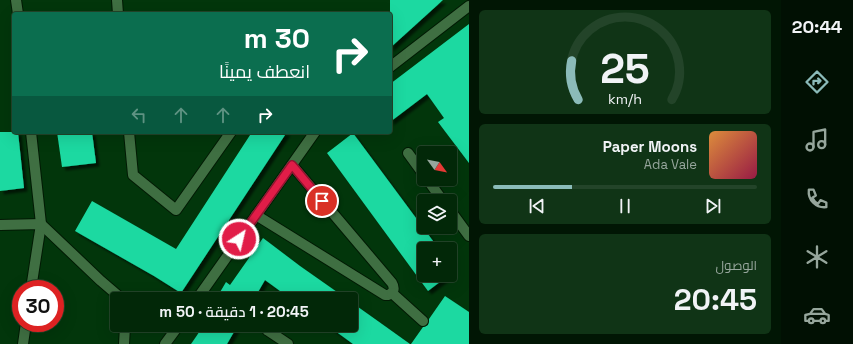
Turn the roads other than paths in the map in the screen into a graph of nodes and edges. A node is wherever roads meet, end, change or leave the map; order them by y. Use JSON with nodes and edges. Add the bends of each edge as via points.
{"nodes":[{"id":1,"x":16,"y":0,"type":"edge"},
{"id":2,"x":117,"y":0,"type":"edge"},
{"id":3,"x":469,"y":6,"type":"edge"},
{"id":4,"x":18,"y":12,"type":"edge"},
{"id":5,"x":118,"y":12,"type":"edge"},
{"id":6,"x":392,"y":65,"type":"edge"},
{"id":7,"x":31,"y":134,"type":"edge"},
{"id":8,"x":129,"y":134,"type":"edge"},
{"id":9,"x":230,"y":134,"type":"edge"},
{"id":10,"x":314,"y":134,"type":"edge"},
{"id":11,"x":408,"y":153,"type":"dead end"},
{"id":12,"x":292,"y":165,"type":"junction"},
{"id":13,"x":417,"y":165,"type":"edge"},
{"id":14,"x":256,"y":216,"type":"junction"},
{"id":15,"x":457,"y":220,"type":"edge"},
{"id":16,"x":41,"y":224,"type":"junction"},
{"id":17,"x":0,"y":225,"type":"edge"},
{"id":18,"x":469,"y":236,"type":"edge"},
{"id":19,"x":32,"y":280,"type":"edge"},
{"id":20,"x":114,"y":292,"type":"edge"},
{"id":21,"x":202,"y":292,"type":"edge"},
{"id":22,"x":392,"y":293,"type":"junction"},
{"id":23,"x":422,"y":321,"type":"dead end"},
{"id":24,"x":25,"y":332,"type":"edge"},
{"id":25,"x":125,"y":332,"type":"edge"},
{"id":26,"x":172,"y":332,"type":"edge"},
{"id":27,"x":270,"y":332,"type":"edge"},
{"id":28,"x":23,"y":344,"type":"edge"},
{"id":29,"x":124,"y":344,"type":"edge"},
{"id":30,"x":165,"y":344,"type":"edge"},
{"id":31,"x":288,"y":344,"type":"edge"}],
"edges":[{"from":1,"to":4,"type":"street"},
{"from":2,"to":5,"type":"street"},
{"from":3,"to":6,"type":"street"},
{"from":7,"to":16,"type":"street"},
{"from":8,"to":9,"type":"street","via":[[133,175],[176,210]]},
{"from":10,"to":12,"type":"street"},
{"from":11,"to":13,"type":"street"},
{"from":12,"to":14,"type":"street"},
{"from":12,"to":22,"type":"street","via":[[392,283]]},
{"from":14,"to":21,"type":"street"},
{"from":14,"to":22,"type":"street","via":[[385,294]]},
{"from":15,"to":18,"type":"street"},
{"from":16,"to":17,"type":"street"},
{"from":16,"to":19,"type":"street"},
{"from":16,"to":20,"type":"street"},
{"from":22,"to":23,"type":"street"},
{"from":24,"to":28,"type":"street"},
{"from":25,"to":29,"type":"street"},
{"from":26,"to":30,"type":"street"},
{"from":27,"to":31,"type":"street"}]}
